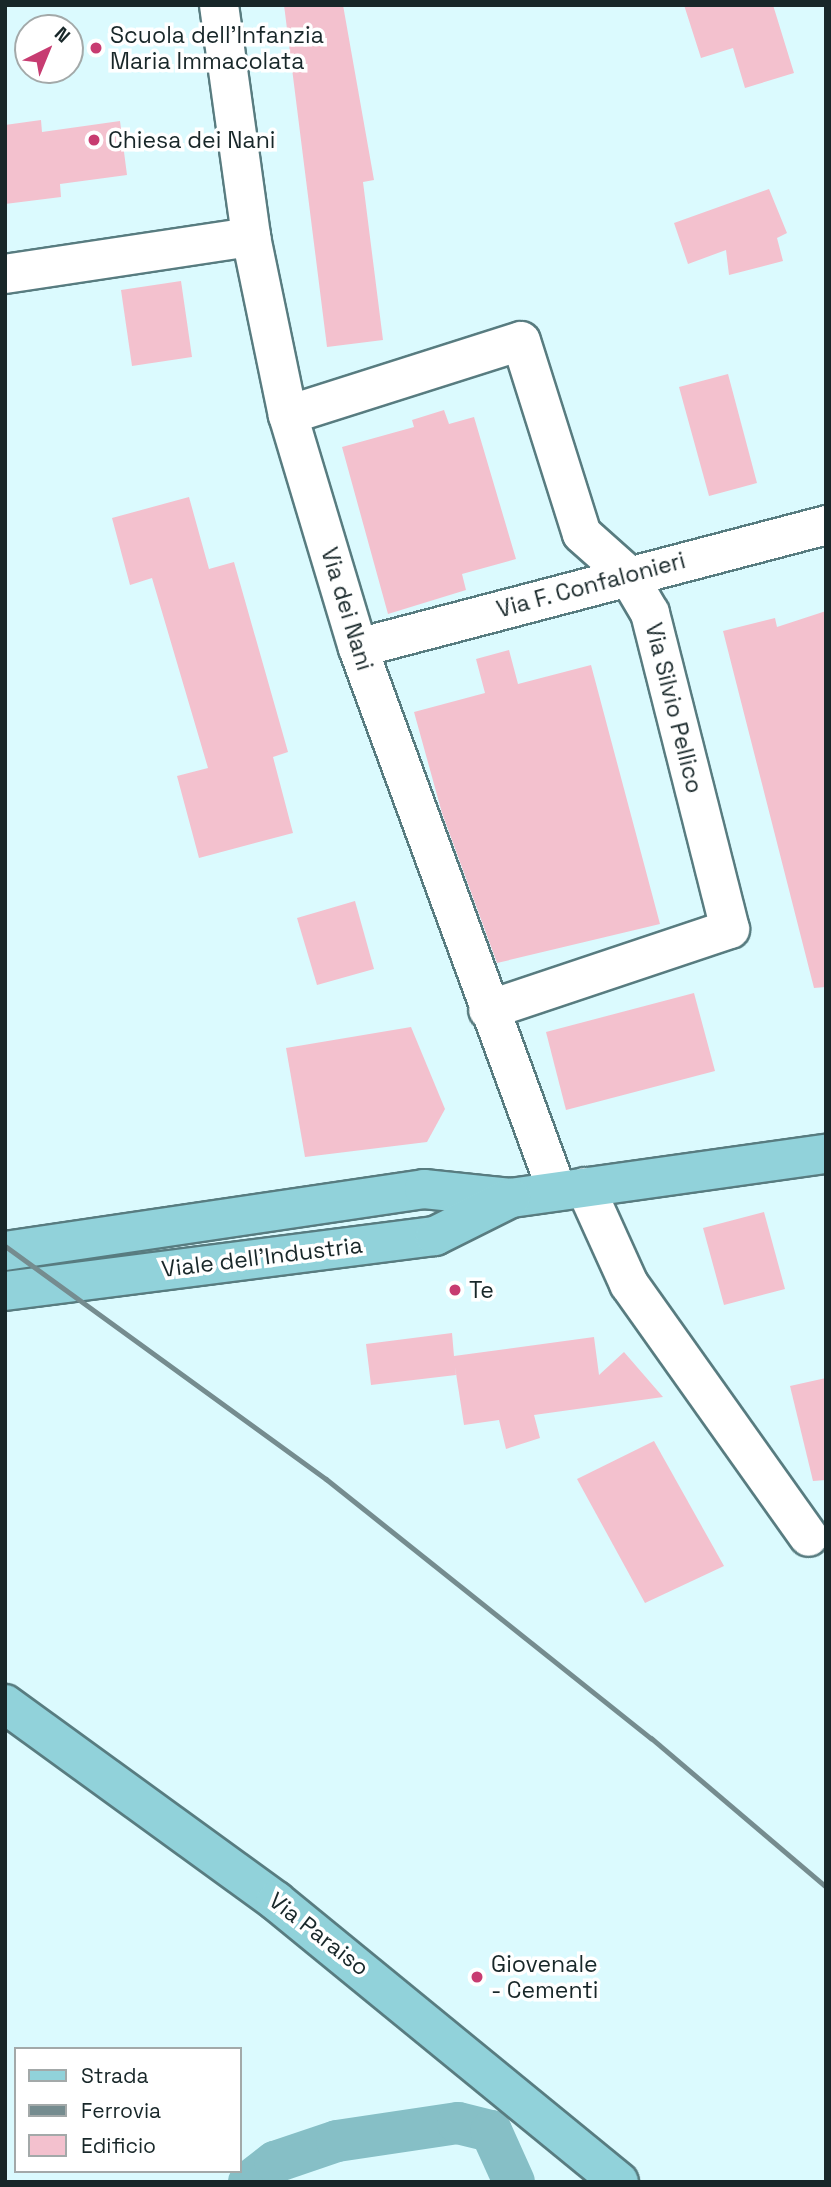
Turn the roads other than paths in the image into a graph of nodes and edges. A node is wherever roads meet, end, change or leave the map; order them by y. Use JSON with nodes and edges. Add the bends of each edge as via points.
{"nodes":[{"id":1,"x":219,"y":5,"type":"edge"},
{"id":2,"x":251,"y":237,"type":"junction"},
{"id":3,"x":5,"y":274,"type":"edge"},
{"id":4,"x":288,"y":415,"type":"junction"},
{"id":5,"x":826,"y":524,"type":"edge"},
{"id":6,"x":627,"y":574,"type":"junction"},
{"id":7,"x":358,"y":648,"type":"junction"},
{"id":8,"x":488,"y":1010,"type":"junction"},
{"id":9,"x":826,"y":1154,"type":"edge"},
{"id":10,"x":571,"y":1189,"type":"junction"},
{"id":11,"x":511,"y":1198,"type":"junction"},
{"id":12,"x":5,"y":1251,"type":"edge"},
{"id":13,"x":5,"y":1291,"type":"edge"},
{"id":14,"x":809,"y":1537,"type":"dead end"},
{"id":15,"x":5,"y":1704,"type":"edge"},
{"id":16,"x":619,"y":2182,"type":"edge"}],
"edges":[{"from":1,"to":2,"type":"street","name":"Via dei Nani"},
{"from":2,"to":3,"type":"street"},
{"from":2,"to":4,"type":"street","name":"Via dei Nani"},
{"from":4,"to":6,"type":"street","name":"Via Silvio Pellico","via":[[521,341],[582,534]]},
{"from":4,"to":7,"type":"street","name":"Via dei Nani"},
{"from":5,"to":6,"type":"street","name":"Via F. Confalonieri"},
{"from":6,"to":7,"type":"street","name":"Via F. Confalonieri"},
{"from":6,"to":8,"type":"street","name":"Via Silvio Pellico","via":[[650,613],[730,929]]},
{"from":7,"to":8,"type":"street","name":"Via dei Nani"},
{"from":8,"to":10,"type":"street","name":"Via dei Nani"},
{"from":9,"to":10,"type":"main road","name":"Viale dell'Industria"},
{"from":10,"to":11,"type":"main road","name":"Viale dell'Industria"},
{"from":10,"to":14,"type":"street","name":"Via dei Nani","via":[[629,1284]]},
{"from":11,"to":12,"type":"main road","name":"Viale dell'Industria","via":[[424,1189]]},
{"from":11,"to":13,"type":"main road","name":"Viale dell'Industria","via":[[435,1236]]},
{"from":15,"to":16,"type":"main road","name":"Via Paraiso","via":[[276,1900]]}]}
